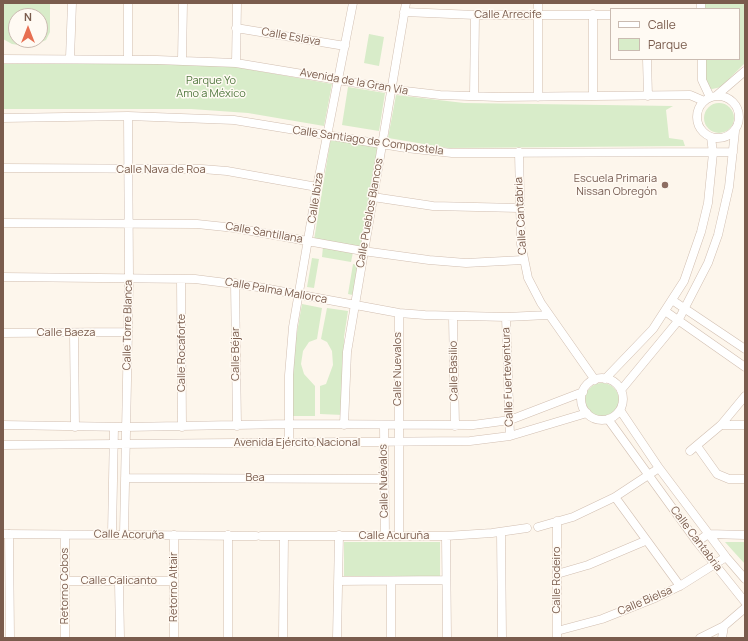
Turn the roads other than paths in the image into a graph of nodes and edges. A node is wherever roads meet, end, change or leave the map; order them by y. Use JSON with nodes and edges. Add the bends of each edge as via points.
{"nodes":[{"id":1,"x":72,"y":3,"type":"edge"},
{"id":2,"x":128,"y":3,"type":"edge"},
{"id":3,"x":183,"y":3,"type":"edge"},
{"id":4,"x":237,"y":3,"type":"edge"},
{"id":5,"x":353,"y":3,"type":"edge"},
{"id":6,"x":406,"y":3,"type":"edge"},
{"id":7,"x":538,"y":3,"type":"edge"},
{"id":8,"x":404,"y":12,"type":"junction"},
{"id":9,"x":593,"y":14,"type":"junction"},
{"id":10,"x":475,"y":15,"type":"junction"},
{"id":11,"x":538,"y":15,"type":"junction"},
{"id":12,"x":610,"y":15,"type":"edge"},
{"id":13,"x":236,"y":28,"type":"junction"},
{"id":14,"x":346,"y":46,"type":"junction"},
{"id":15,"x":70,"y":58,"type":"junction"},
{"id":16,"x":3,"y":59,"type":"edge"},
{"id":17,"x":128,"y":60,"type":"junction"},
{"id":18,"x":182,"y":60,"type":"junction"},
{"id":19,"x":647,"y":60,"type":"edge"},
{"id":20,"x":702,"y":60,"type":"edge"},
{"id":21,"x":236,"y":63,"type":"junction"},
{"id":22,"x":745,"y":70,"type":"edge"},
{"id":23,"x":339,"y":80,"type":"junction"},
{"id":24,"x":391,"y":88,"type":"junction"},
{"id":25,"x":474,"y":96,"type":"junction"},
{"id":26,"x":593,"y":96,"type":"junction"},
{"id":27,"x":648,"y":96,"type":"junction"},
{"id":28,"x":538,"y":97,"type":"junction"},
{"id":29,"x":710,"y":98,"type":"junction"},
{"id":30,"x":745,"y":102,"type":"edge"},
{"id":31,"x":128,"y":116,"type":"junction"},
{"id":32,"x":742,"y":116,"type":"edge"},
{"id":33,"x":3,"y":118,"type":"edge"},
{"id":34,"x":735,"y":131,"type":"junction"},
{"id":35,"x":328,"y":136,"type":"junction"},
{"id":36,"x":711,"y":137,"type":"junction"},
{"id":37,"x":382,"y":144,"type":"junction"},
{"id":38,"x":518,"y":152,"type":"junction"},
{"id":39,"x":733,"y":152,"type":"junction"},
{"id":40,"x":713,"y":153,"type":"junction"},
{"id":41,"x":3,"y":168,"type":"edge"},
{"id":42,"x":128,"y":169,"type":"junction"},
{"id":43,"x":317,"y":187,"type":"junction"},
{"id":44,"x":373,"y":197,"type":"junction"},
{"id":45,"x":519,"y":208,"type":"junction"},
{"id":46,"x":3,"y":223,"type":"edge"},
{"id":47,"x":128,"y":223,"type":"junction"},
{"id":48,"x":309,"y":241,"type":"junction"},
{"id":49,"x":363,"y":251,"type":"junction"},
{"id":50,"x":523,"y":260,"type":"junction"},
{"id":51,"x":3,"y":277,"type":"edge"},
{"id":52,"x":129,"y":278,"type":"junction"},
{"id":53,"x":181,"y":279,"type":"junction"},
{"id":54,"x":236,"y":283,"type":"junction"},
{"id":55,"x":299,"y":295,"type":"junction"},
{"id":56,"x":672,"y":300,"type":"junction"},
{"id":57,"x":354,"y":304,"type":"junction"},
{"id":58,"x":685,"y":310,"type":"junction"},
{"id":59,"x":665,"y":311,"type":"junction"},
{"id":60,"x":399,"y":313,"type":"junction"},
{"id":61,"x":548,"y":315,"type":"junction"},
{"id":62,"x":453,"y":317,"type":"junction"},
{"id":63,"x":506,"y":317,"type":"junction"},
{"id":64,"x":678,"y":321,"type":"junction"},
{"id":65,"x":128,"y":332,"type":"junction"},
{"id":66,"x":3,"y":334,"type":"edge"},
{"id":67,"x":74,"y":334,"type":"junction"},
{"id":68,"x":745,"y":350,"type":"edge"},
{"id":69,"x":745,"y":367,"type":"edge"},
{"id":70,"x":605,"y":379,"type":"junction"},
{"id":71,"x":595,"y":380,"type":"junction"},
{"id":72,"x":621,"y":390,"type":"junction"},
{"id":73,"x":583,"y":392,"type":"junction"},
{"id":74,"x":745,"y":396,"type":"edge"},
{"id":75,"x":620,"y":410,"type":"junction"},
{"id":76,"x":586,"y":413,"type":"junction"},
{"id":77,"x":608,"y":419,"type":"junction"},
{"id":78,"x":510,"y":420,"type":"junction"},
{"id":79,"x":289,"y":424,"type":"junction"},
{"id":80,"x":3,"y":425,"type":"edge"},
{"id":81,"x":344,"y":425,"type":"junction"},
{"id":82,"x":721,"y":425,"type":"junction"},
{"id":83,"x":745,"y":425,"type":"edge"},
{"id":84,"x":237,"y":426,"type":"junction"},
{"id":85,"x":384,"y":426,"type":"junction"},
{"id":86,"x":398,"y":426,"type":"junction"},
{"id":87,"x":455,"y":426,"type":"junction"},
{"id":88,"x":75,"y":427,"type":"junction"},
{"id":89,"x":182,"y":427,"type":"junction"},
{"id":90,"x":114,"y":428,"type":"junction"},
{"id":91,"x":126,"y":428,"type":"junction"},
{"id":92,"x":510,"y":436,"type":"junction"},
{"id":93,"x":114,"y":442,"type":"junction"},
{"id":94,"x":398,"y":442,"type":"junction"},
{"id":95,"x":126,"y":443,"type":"junction"},
{"id":96,"x":289,"y":443,"type":"junction"},
{"id":97,"x":384,"y":443,"type":"junction"},
{"id":98,"x":3,"y":445,"type":"edge"},
{"id":99,"x":697,"y":446,"type":"junction"},
{"id":100,"x":690,"y":451,"type":"dead end"},
{"id":101,"x":659,"y":468,"type":"junction"},
{"id":102,"x":648,"y":475,"type":"junction"},
{"id":103,"x":125,"y":478,"type":"junction"},
{"id":104,"x":384,"y":479,"type":"junction"},
{"id":105,"x":745,"y":479,"type":"edge"},
{"id":106,"x":615,"y":497,"type":"junction"},
{"id":107,"x":557,"y":521,"type":"junction"},
{"id":108,"x":538,"y":527,"type":"dead end"},
{"id":109,"x":527,"y":528,"type":"dead end"},
{"id":110,"x":501,"y":532,"type":"junction"},
{"id":111,"x":6,"y":534,"type":"edge"},
{"id":112,"x":112,"y":534,"type":"junction"},
{"id":113,"x":124,"y":534,"type":"junction"},
{"id":114,"x":708,"y":534,"type":"junction"},
{"id":115,"x":65,"y":535,"type":"junction"},
{"id":116,"x":174,"y":535,"type":"junction"},
{"id":117,"x":228,"y":535,"type":"junction"},
{"id":118,"x":339,"y":535,"type":"junction"},
{"id":119,"x":399,"y":535,"type":"junction"},
{"id":120,"x":745,"y":535,"type":"edge"},
{"id":121,"x":258,"y":536,"type":"joint"},
{"id":122,"x":284,"y":536,"type":"junction"},
{"id":123,"x":385,"y":536,"type":"junction"},
{"id":124,"x":446,"y":536,"type":"junction"},
{"id":125,"x":646,"y":541,"type":"junction"},
{"id":126,"x":697,"y":542,"type":"junction"},
{"id":127,"x":726,"y":557,"type":"junction"},
{"id":128,"x":714,"y":564,"type":"junction"},
{"id":129,"x":557,"y":574,"type":"junction"},
{"id":130,"x":745,"y":579,"type":"edge"},
{"id":131,"x":446,"y":580,"type":"junction"},
{"id":132,"x":66,"y":581,"type":"junction"},
{"id":133,"x":173,"y":581,"type":"junction"},
{"id":134,"x":338,"y":581,"type":"junction"},
{"id":135,"x":119,"y":582,"type":"junction"},
{"id":136,"x":391,"y":582,"type":"junction"},
{"id":137,"x":680,"y":586,"type":"junction"},
{"id":138,"x":745,"y":602,"type":"edge"},
{"id":139,"x":745,"y":608,"type":"edge"},
{"id":140,"x":724,"y":626,"type":"junction"},
{"id":141,"x":557,"y":634,"type":"edge"},
{"id":142,"x":10,"y":638,"type":"edge"},
{"id":143,"x":65,"y":638,"type":"edge"},
{"id":144,"x":120,"y":638,"type":"edge"},
{"id":145,"x":174,"y":638,"type":"edge"},
{"id":146,"x":228,"y":638,"type":"edge"},
{"id":147,"x":283,"y":638,"type":"edge"},
{"id":148,"x":337,"y":638,"type":"edge"},
{"id":149,"x":391,"y":638,"type":"edge"},
{"id":150,"x":447,"y":638,"type":"edge"},
{"id":151,"x":502,"y":638,"type":"edge"},
{"id":152,"x":700,"y":638,"type":"edge"},
{"id":153,"x":722,"y":638,"type":"edge"}],
"edges":[{"from":1,"to":15,"type":"street"},
{"from":2,"to":17,"type":"street"},
{"from":3,"to":18,"type":"street"},
{"from":4,"to":13,"type":"street"},
{"from":5,"to":14,"type":"street","name":"Calle Ibiza"},
{"from":6,"to":8,"type":"street","name":"Calle Pueblos Blancos"},
{"from":7,"to":11,"type":"street"},
{"from":8,"to":10,"type":"street","name":"Calle Arrecife"},
{"from":8,"to":24,"type":"street","name":"Calle Pueblos Blancos"},
{"from":9,"to":11,"type":"street","name":"Calle Arrecife"},
{"from":9,"to":12,"type":"street","name":"Calle Arrecife"},
{"from":9,"to":26,"type":"street"},
{"from":10,"to":11,"type":"street","name":"Calle Arrecife"},
{"from":10,"to":25,"type":"street"},
{"from":11,"to":28,"type":"street"},
{"from":13,"to":14,"type":"street","name":"Calle Eslava"},
{"from":13,"to":21,"type":"street"},
{"from":14,"to":23,"type":"street","name":"Calle Ibiza"},
{"from":15,"to":16,"type":"street","name":"Avenida de la Gran Vía"},
{"from":15,"to":17,"type":"street","name":"Avenida de la Gran Vía"},
{"from":17,"to":18,"type":"street","name":"Avenida de la Gran Vía"},
{"from":18,"to":21,"type":"street","name":"Avenida de la Gran Vía"},
{"from":19,"to":27,"type":"street"},
{"from":20,"to":29,"type":"street","via":[[702,80]]},
{"from":21,"to":23,"type":"street","name":"Avenida de la Gran Vía"},
{"from":22,"to":29,"type":"street"},
{"from":23,"to":24,"type":"street","name":"Avenida de la Gran Vía"},
{"from":23,"to":35,"type":"street","name":"Calle Ibiza"},
{"from":24,"to":25,"type":"street","name":"Avenida de la Gran Vía","via":[[440,95]]},
{"from":24,"to":37,"type":"street","name":"Calle Pueblos Blancos"},
{"from":25,"to":28,"type":"street","name":"Avenida de la Gran Vía"},
{"from":26,"to":27,"type":"street","name":"Avenida de la Gran Vía"},
{"from":26,"to":28,"type":"street","name":"Avenida de la Gran Vía"},
{"from":27,"to":29,"type":"street","name":"Avenida de la Gran Vía","via":[[690,95]]},
{"from":29,"to":32,"type":"street","via":[[730,99]]},
{"from":29,"to":36,"type":"street","via":[[699,107],[697,122],[705,134]]},
{"from":30,"to":32,"type":"street"},
{"from":31,"to":33,"type":"street","name":"Calle Santiago de Compostela"},
{"from":31,"to":35,"type":"street","name":"Calle Santiago de Compostela","via":[[234,120]]},
{"from":31,"to":42,"type":"street","name":"Calle Torre Blanca"},
{"from":32,"to":34,"type":"street"},
{"from":34,"to":36,"type":"street","via":[[720,139]]},
{"from":34,"to":39,"type":"street"},
{"from":35,"to":37,"type":"street","name":"Calle Santiago de Compostela"},
{"from":35,"to":43,"type":"street","name":"Calle Ibiza"},
{"from":36,"to":40,"type":"street"},
{"from":37,"to":38,"type":"street","name":"Calle Santiago de Compostela","via":[[452,153]]},
{"from":37,"to":44,"type":"street","name":"Calle Pueblos Blancos"},
{"from":38,"to":40,"type":"street","name":"Calle Santiago de Compostela"},
{"from":38,"to":45,"type":"street","name":"Calle Cantabria"},
{"from":39,"to":40,"type":"street","name":"Calle Santiago de Compostela"},
{"from":39,"to":58,"type":"street","via":[[729,187],[718,235],[708,263]]},
{"from":40,"to":56,"type":"street","via":[[708,204],[701,232],[684,281]]},
{"from":41,"to":42,"type":"street","name":"Calle Nava de Roa"},
{"from":42,"to":43,"type":"street","name":"Calle Nava de Roa","via":[[178,168],[227,171]]},
{"from":42,"to":47,"type":"street","name":"Calle Torre Blanca"},
{"from":43,"to":48,"type":"street","name":"Calle Ibiza"},
{"from":44,"to":45,"type":"street","via":[[433,206]]},
{"from":44,"to":49,"type":"street","name":"Calle Pueblos Blancos"},
{"from":45,"to":50,"type":"street","name":"Calle Cantabria"},
{"from":46,"to":47,"type":"street","name":"Calle Santillana"},
{"from":47,"to":48,"type":"street","name":"Calle Santillana","via":[[216,226]]},
{"from":47,"to":52,"type":"street","name":"Calle Torre Blanca"},
{"from":48,"to":49,"type":"street","name":"Calle Santillana"},
{"from":48,"to":55,"type":"street","name":"Calle Ibiza"},
{"from":49,"to":50,"type":"street","name":"Calle Santillana","via":[[453,262]]},
{"from":49,"to":57,"type":"street","name":"Calle Pueblos Blancos"},
{"from":50,"to":61,"type":"street","name":"Calle Cantabria","via":[[531,284]]},
{"from":51,"to":52,"type":"street","name":"Calle Palma Mallorca"},
{"from":52,"to":53,"type":"street","name":"Calle Palma Mallorca"},
{"from":52,"to":65,"type":"street","name":"Calle Torre Blanca"},
{"from":53,"to":54,"type":"street","name":"Calle Palma Mallorca"},
{"from":53,"to":89,"type":"street","name":"Calle Rocaforte"},
{"from":54,"to":55,"type":"street","name":"Calle Palma Mallorca"},
{"from":54,"to":84,"type":"street","name":"Calle Béjar"},
{"from":55,"to":57,"type":"street","name":"Calle Palma Mallorca"},
{"from":55,"to":79,"type":"street","name":"Calle Ibiza","via":[[290,349]]},
{"from":56,"to":58,"type":"street"},
{"from":56,"to":59,"type":"street"},
{"from":57,"to":60,"type":"street","name":"Calle Palma Mallorca"},
{"from":57,"to":81,"type":"street","name":"Calle Pueblos Blancos","via":[[346,366]]},
{"from":58,"to":64,"type":"street"},
{"from":58,"to":68,"type":"street"},
{"from":59,"to":64,"type":"street"},
{"from":59,"to":70,"type":"street","via":[[653,329]]},
{"from":60,"to":62,"type":"street","name":"Calle Palma Mallorca"},
{"from":60,"to":86,"type":"street","name":"Calle Nuevalos"},
{"from":61,"to":63,"type":"street","name":"Calle Palma Mallorca"},
{"from":61,"to":71,"type":"street","name":"Calle Cantabria"},
{"from":62,"to":63,"type":"street","name":"Calle Palma Mallorca"},
{"from":62,"to":87,"type":"street","name":"Calle Basilio"},
{"from":63,"to":78,"type":"street","name":"Calle Fuerteventura"},
{"from":64,"to":69,"type":"street"},
{"from":64,"to":72,"type":"street"},
{"from":65,"to":67,"type":"street","name":"Calle Baeza"},
{"from":65,"to":91,"type":"street","name":"Calle Torre Blanca"},
{"from":66,"to":67,"type":"street","name":"Calle Baeza"},
{"from":67,"to":88,"type":"street"},
{"from":70,"to":71,"type":"street"},
{"from":70,"to":72,"type":"street","via":[[615,382]]},
{"from":71,"to":73,"type":"street"},
{"from":72,"to":75,"type":"street","via":[[623,403]]},
{"from":73,"to":76,"type":"street","via":[[582,403]]},
{"from":73,"to":78,"type":"street","name":"Avenida Ejército Nacional"},
{"from":74,"to":82,"type":"street"},
{"from":75,"to":77,"type":"street"},
{"from":75,"to":101,"type":"street","name":"Calle Cantabria"},
{"from":76,"to":77,"type":"street","via":[[594,418]]},
{"from":76,"to":92,"type":"street","name":"Avenida Ejército Nacional"},
{"from":77,"to":102,"type":"street","name":"Calle Cantabria"},
{"from":78,"to":87,"type":"street","name":"Avenida Ejército Nacional"},
{"from":78,"to":92,"type":"street","name":"Calle Fuerteventura"},
{"from":79,"to":81,"type":"street","name":"Avenida Ejército Nacional"},
{"from":79,"to":84,"type":"street","name":"Avenida Ejército Nacional"},
{"from":79,"to":96,"type":"street","name":"Calle Ibiza"},
{"from":80,"to":88,"type":"street","name":"Avenida Ejército Nacional"},
{"from":81,"to":85,"type":"street","name":"Avenida Ejército Nacional"},
{"from":82,"to":83,"type":"street"},
{"from":82,"to":99,"type":"street"},
{"from":84,"to":89,"type":"street","name":"Avenida Ejército Nacional"},
{"from":85,"to":86,"type":"street","name":"Avenida Ejército Nacional"},
{"from":85,"to":97,"type":"street","name":"Calle Nuévalos"},
{"from":86,"to":87,"type":"street","name":"Avenida Ejército Nacional"},
{"from":86,"to":94,"type":"street","name":"Calle Nuévalos"},
{"from":88,"to":90,"type":"street","name":"Avenida Ejército Nacional"},
{"from":89,"to":91,"type":"street","name":"Avenida Ejército Nacional"},
{"from":90,"to":91,"type":"street","name":"Avenida Ejército Nacional"},
{"from":90,"to":93,"type":"street"},
{"from":91,"to":95,"type":"street","name":"Calle Torre Blanca"},
{"from":92,"to":94,"type":"street","name":"Avenida Ejército Nacional","via":[[470,441]]},
{"from":93,"to":95,"type":"street","name":"Avenida Ejército Nacional"},
{"from":93,"to":98,"type":"street","name":"Avenida Ejército Nacional"},
{"from":93,"to":112,"type":"street"},
{"from":94,"to":97,"type":"street","name":"Avenida Ejército Nacional"},
{"from":94,"to":119,"type":"street"},
{"from":95,"to":96,"type":"street","name":"Avenida Ejército Nacional"},
{"from":95,"to":103,"type":"street","name":"Calle Torre Blanca"},
{"from":96,"to":97,"type":"street","name":"Avenida Ejército Nacional"},
{"from":97,"to":104,"type":"street","name":"Calle Nuévalos"},
{"from":99,"to":100,"type":"street"},
{"from":99,"to":105,"type":"street","via":[[722,478]]},
{"from":101,"to":102,"type":"street"},
{"from":101,"to":114,"type":"street","name":"Calle Cantabria","via":[[694,511]]},
{"from":102,"to":106,"type":"street"},
{"from":102,"to":126,"type":"street","name":"Calle Cantabria"},
{"from":103,"to":104,"type":"street","name":"Bea"},
{"from":103,"to":113,"type":"street","name":"Calle Torre Blanca"},
{"from":104,"to":123,"type":"street","name":"Calle Nuévalos"},
{"from":106,"to":107,"type":"street","via":[[573,517]]},
{"from":106,"to":125,"type":"street"},
{"from":107,"to":108,"type":"street"},
{"from":107,"to":129,"type":"street","name":"Calle Rodeiro"},
{"from":109,"to":110,"type":"street","name":"Calle Acuruña"},
{"from":110,"to":124,"type":"street","name":"Calle Acuruña"},
{"from":110,"to":151,"type":"street"},
{"from":111,"to":115,"type":"street","name":"Calle Acoruña"},
{"from":111,"to":142,"type":"street"},
{"from":112,"to":113,"type":"street","name":"Calle Acoruña"},
{"from":112,"to":115,"type":"street","name":"Calle Acoruña"},
{"from":113,"to":116,"type":"street","name":"Calle Acoruña"},
{"from":114,"to":120,"type":"street"},
{"from":114,"to":126,"type":"street"},
{"from":114,"to":127,"type":"street","name":"Calle Cantabria"},
{"from":115,"to":132,"type":"street","name":"Retorno Cobos"},
{"from":116,"to":117,"type":"street","name":"Calle Acoruña"},
{"from":116,"to":133,"type":"street","name":"Retorno Altair"},
{"from":117,"to":121,"type":"street","name":"Calle Acoruña"},
{"from":117,"to":146,"type":"street"},
{"from":118,"to":122,"type":"street","name":"Calle Acuruña"},
{"from":118,"to":123,"type":"street","name":"Calle Acuruña"},
{"from":118,"to":134,"type":"street"},
{"from":119,"to":123,"type":"street","name":"Calle Acuruña"},
{"from":119,"to":124,"type":"street","name":"Calle Acuruña"},
{"from":121,"to":122,"type":"street","name":"Calle Acuruña"},
{"from":122,"to":147,"type":"street"},
{"from":124,"to":131,"type":"street"},
{"from":125,"to":129,"type":"street","via":[[588,565]]},
{"from":125,"to":137,"type":"street"},
{"from":126,"to":128,"type":"street","name":"Calle Cantabria"},
{"from":127,"to":128,"type":"street","name":"Calle Bielsa"},
{"from":127,"to":130,"type":"street","name":"Calle Cantabria"},
{"from":128,"to":137,"type":"street","name":"Calle Bielsa"},
{"from":128,"to":138,"type":"street","name":"Calle Cantabria"},
{"from":129,"to":141,"type":"street","name":"Calle Rodeiro"},
{"from":131,"to":136,"type":"street"},
{"from":131,"to":150,"type":"street"},
{"from":132,"to":135,"type":"street","name":"Calle Calicanto"},
{"from":132,"to":143,"type":"street","name":"Retorno Cobos"},
{"from":133,"to":135,"type":"street","name":"Calle Calicanto"},
{"from":133,"to":145,"type":"street","name":"Retorno Altair"},
{"from":134,"to":136,"type":"street"},
{"from":134,"to":148,"type":"street"},
{"from":135,"to":144,"type":"street"},
{"from":136,"to":149,"type":"street"},
{"from":137,"to":141,"type":"street","name":"Calle Bielsa","via":[[624,611]]},
{"from":139,"to":140,"type":"street"},
{"from":140,"to":152,"type":"street"},
{"from":140,"to":153,"type":"street"}]}
